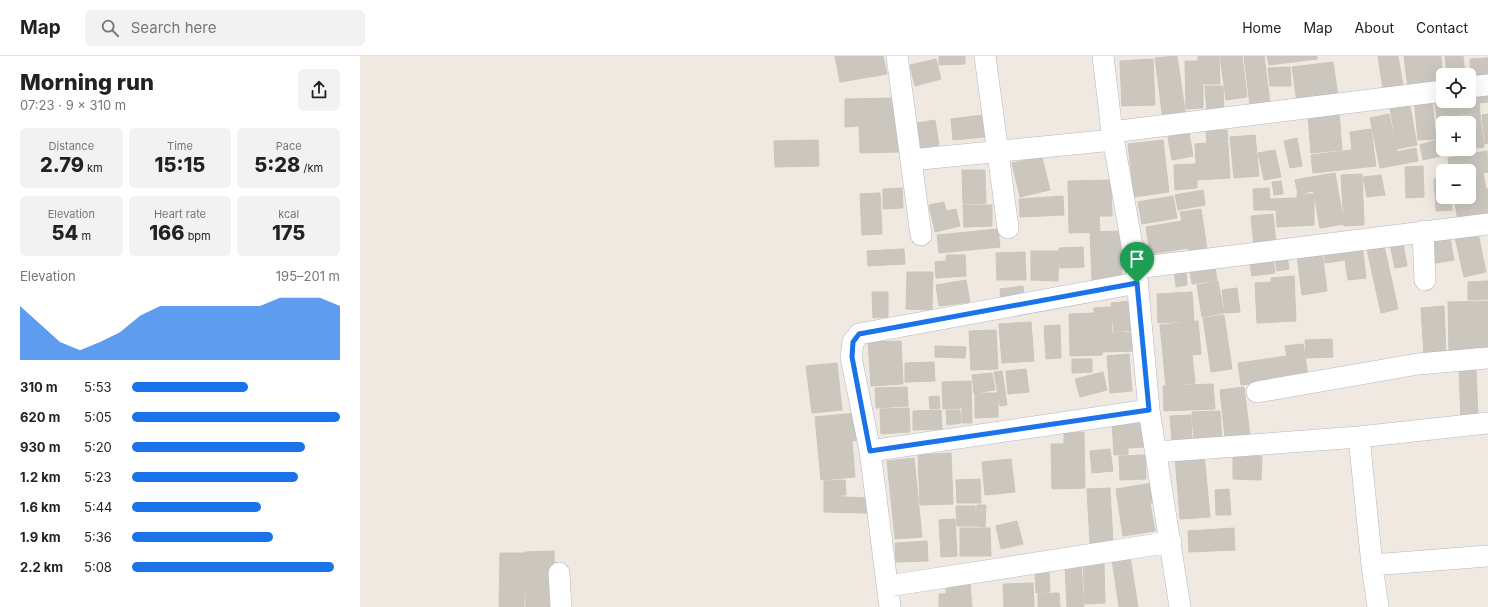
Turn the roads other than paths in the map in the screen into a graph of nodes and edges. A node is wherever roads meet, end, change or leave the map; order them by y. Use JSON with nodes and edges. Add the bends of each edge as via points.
{"nodes":[{"id":1,"x":898,"y":56,"type":"edge"},
{"id":2,"x":985,"y":56,"type":"edge"},
{"id":3,"x":1103,"y":56,"type":"edge"},
{"id":4,"x":1488,"y":85,"type":"edge"},
{"id":5,"x":1476,"y":87,"type":"edge"},
{"id":6,"x":1436,"y":92,"type":"edge"},
{"id":7,"x":1112,"y":136,"type":"junction"},
{"id":8,"x":998,"y":151,"type":"junction"},
{"id":9,"x":911,"y":160,"type":"junction"},
{"id":10,"x":1488,"y":224,"type":"edge"},
{"id":11,"x":1008,"y":228,"type":"dead end"},
{"id":12,"x":1422,"y":231,"type":"junction"},
{"id":13,"x":921,"y":236,"type":"dead end"},
{"id":14,"x":1136,"y":275,"type":"junction"},
{"id":15,"x":1424,"y":280,"type":"dead end"},
{"id":16,"x":1488,"y":358,"type":"edge"},
{"id":17,"x":1257,"y":392,"type":"dead end"},
{"id":18,"x":1149,"y":410,"type":"junction"},
{"id":19,"x":1488,"y":423,"type":"edge"},
{"id":20,"x":1359,"y":437,"type":"junction"},
{"id":21,"x":870,"y":451,"type":"junction"},
{"id":22,"x":1156,"y":452,"type":"junction"},
{"id":23,"x":1171,"y":542,"type":"junction"},
{"id":24,"x":1488,"y":556,"type":"edge"},
{"id":25,"x":1372,"y":565,"type":"junction"},
{"id":26,"x":559,"y":573,"type":"dead end"},
{"id":27,"x":888,"y":586,"type":"junction"},
{"id":28,"x":561,"y":607,"type":"edge"},
{"id":29,"x":890,"y":607,"type":"edge"},
{"id":30,"x":1180,"y":607,"type":"edge"},
{"id":31,"x":1378,"y":607,"type":"edge"}],
"edges":[{"from":1,"to":9,"type":"street"},
{"from":2,"to":8,"type":"street"},
{"from":3,"to":7,"type":"street"},
{"from":4,"to":5,"type":"street"},
{"from":6,"to":7,"type":"street"},
{"from":7,"to":8,"type":"street"},
{"from":7,"to":14,"type":"street"},
{"from":8,"to":9,"type":"street"},
{"from":8,"to":11,"type":"street"},
{"from":9,"to":13,"type":"street"},
{"from":10,"to":12,"type":"street"},
{"from":12,"to":14,"type":"street"},
{"from":12,"to":15,"type":"street"},
{"from":14,"to":18,"type":"street"},
{"from":14,"to":21,"type":"street","via":[[859,334],[853,342],[852,357]]},
{"from":16,"to":17,"type":"street","via":[[1418,364]]},
{"from":18,"to":21,"type":"street"},
{"from":18,"to":22,"type":"street"},
{"from":19,"to":20,"type":"street"},
{"from":20,"to":22,"type":"street"},
{"from":20,"to":25,"type":"street"},
{"from":21,"to":27,"type":"street"},
{"from":22,"to":23,"type":"street"},
{"from":23,"to":27,"type":"street"},
{"from":23,"to":30,"type":"street"},
{"from":24,"to":25,"type":"street"},
{"from":25,"to":31,"type":"street"},
{"from":26,"to":28,"type":"street"},
{"from":27,"to":29,"type":"street"}]}
